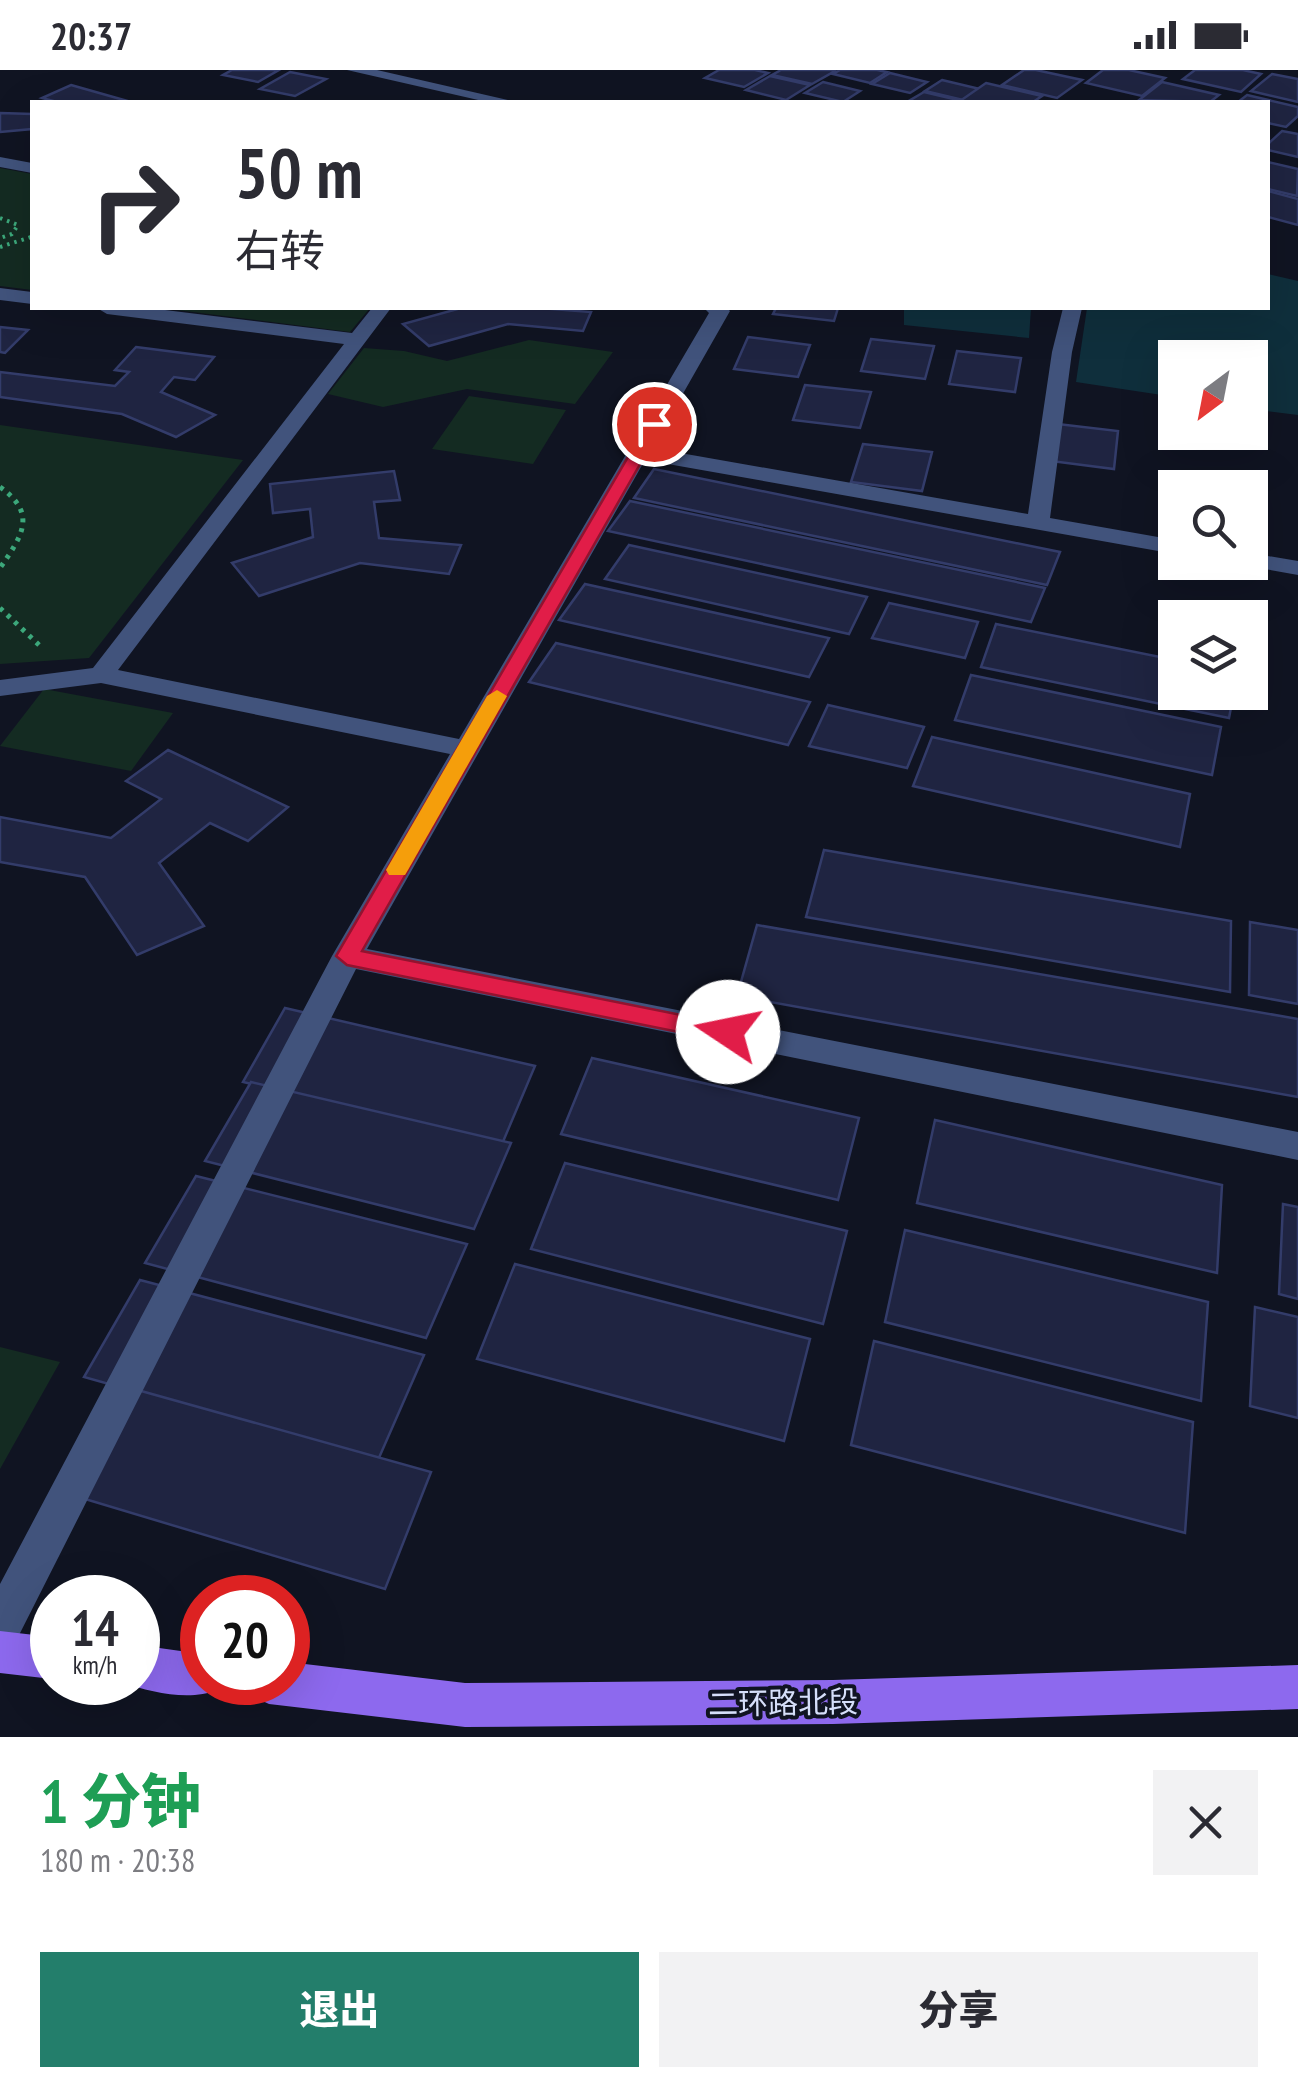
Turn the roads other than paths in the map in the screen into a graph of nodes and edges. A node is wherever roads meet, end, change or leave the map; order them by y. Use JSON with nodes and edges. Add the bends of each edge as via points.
{"nodes":[{"id":1,"x":355,"y":70,"type":"edge"},
{"id":2,"x":498,"y":100,"type":"edge"},
{"id":3,"x":0,"y":162,"type":"edge"},
{"id":4,"x":30,"y":168,"type":"edge"},
{"id":5,"x":0,"y":294,"type":"edge"},
{"id":6,"x":30,"y":298,"type":"edge"},
{"id":7,"x":123,"y":310,"type":"edge"},
{"id":8,"x":380,"y":310,"type":"edge"},
{"id":9,"x":718,"y":310,"type":"edge"},
{"id":10,"x":1072,"y":310,"type":"edge"},
{"id":11,"x":357,"y":340,"type":"junction"},
{"id":12,"x":638,"y":452,"type":"junction"},
{"id":13,"x":1038,"y":524,"type":"junction"},
{"id":14,"x":1158,"y":545,"type":"edge"},
{"id":15,"x":1268,"y":563,"type":"edge"},
{"id":16,"x":1298,"y":568,"type":"edge"},
{"id":17,"x":102,"y":674,"type":"junction"},
{"id":18,"x":0,"y":688,"type":"edge"},
{"id":19,"x":467,"y":749,"type":"junction"},
{"id":20,"x":347,"y":956,"type":"junction"},
{"id":21,"x":1298,"y":1146,"type":"edge"},
{"id":22,"x":0,"y":1628,"type":"edge"},
{"id":23,"x":0,"y":1652,"type":"edge"},
{"id":24,"x":30,"y":1655,"type":"edge"},
{"id":25,"x":310,"y":1687,"type":"edge"},
{"id":26,"x":1298,"y":1687,"type":"edge"}],
"edges":[{"from":1,"to":2,"type":"street"},
{"from":3,"to":4,"type":"street"},
{"from":5,"to":6,"type":"street"},
{"from":7,"to":11,"type":"street"},
{"from":8,"to":11,"type":"street"},
{"from":9,"to":12,"type":"street"},
{"from":10,"to":13,"type":"street"},
{"from":11,"to":17,"type":"street"},
{"from":12,"to":13,"type":"street"},
{"from":12,"to":19,"type":"street"},
{"from":13,"to":14,"type":"street"},
{"from":15,"to":16,"type":"street"},
{"from":17,"to":18,"type":"street"},
{"from":17,"to":19,"type":"street"},
{"from":19,"to":20,"type":"street"},
{"from":20,"to":21,"type":"street"},
{"from":20,"to":22,"type":"street"},
{"from":23,"to":24,"type":"main road"},
{"from":25,"to":26,"type":"main road","name":"二环路北段","via":[[466,1705]]}]}
